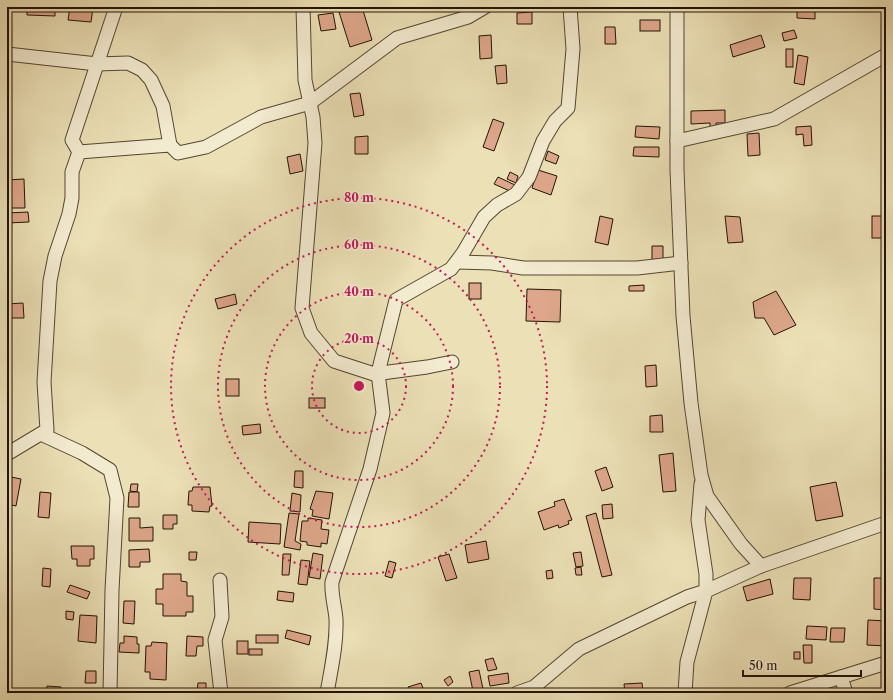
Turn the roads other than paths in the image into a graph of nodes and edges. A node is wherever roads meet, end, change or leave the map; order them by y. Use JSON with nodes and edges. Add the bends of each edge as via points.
{"nodes":[{"id":1,"x":116,"y":7,"type":"edge"},
{"id":2,"x":303,"y":7,"type":"edge"},
{"id":3,"x":484,"y":7,"type":"edge"},
{"id":4,"x":570,"y":7,"type":"edge"},
{"id":5,"x":676,"y":7,"type":"edge"},
{"id":6,"x":7,"y":54,"type":"edge"},
{"id":7,"x":886,"y":54,"type":"edge"},
{"id":8,"x":97,"y":64,"type":"junction"},
{"id":9,"x":310,"y":103,"type":"junction"},
{"id":10,"x":677,"y":141,"type":"junction"},
{"id":11,"x":170,"y":145,"type":"junction"},
{"id":12,"x":79,"y":152,"type":"junction"},
{"id":13,"x":457,"y":262,"type":"junction"},
{"id":14,"x":681,"y":263,"type":"junction"},
{"id":15,"x":452,"y":362,"type":"dead end"},
{"id":16,"x":378,"y":373,"type":"junction"},
{"id":17,"x":41,"y":434,"type":"junction"},
{"id":18,"x":7,"y":454,"type":"edge"},
{"id":19,"x":701,"y":475,"type":"junction"},
{"id":20,"x":886,"y":523,"type":"edge"},
{"id":21,"x":761,"y":566,"type":"junction"},
{"id":22,"x":220,"y":580,"type":"dead end"},
{"id":23,"x":706,"y":591,"type":"junction"},
{"id":24,"x":886,"y":663,"type":"edge"},
{"id":25,"x":841,"y":677,"type":"junction"},
{"id":26,"x":110,"y":693,"type":"edge"},
{"id":27,"x":221,"y":693,"type":"edge"},
{"id":28,"x":327,"y":693,"type":"edge"},
{"id":29,"x":517,"y":693,"type":"edge"},
{"id":30,"x":685,"y":693,"type":"edge"},
{"id":31,"x":790,"y":693,"type":"edge"},
{"id":32,"x":846,"y":693,"type":"edge"}],
"edges":[{"from":1,"to":8,"type":"street"},
{"from":2,"to":9,"type":"street","via":[[305,72]]},
{"from":3,"to":9,"type":"street","via":[[468,17],[397,38]]},
{"from":4,"to":13,"type":"street","via":[[573,49],[568,108],[555,121],[543,141],[529,177],[522,187],[486,214]]},
{"from":5,"to":10,"type":"street"},
{"from":6,"to":8,"type":"street"},
{"from":7,"to":10,"type":"street","via":[[774,119]]},
{"from":8,"to":11,"type":"street","via":[[128,63],[142,70],[151,80],[162,106]]},
{"from":8,"to":12,"type":"street","via":[[72,140]]},
{"from":9,"to":11,"type":"street","via":[[261,117],[206,147],[178,153]]},
{"from":9,"to":16,"type":"street","via":[[315,126],[315,143],[302,308],[311,333],[334,361],[374,374]]},
{"from":10,"to":14,"type":"street"},
{"from":11,"to":12,"type":"street"},
{"from":12,"to":17,"type":"street","via":[[72,172],[71,205],[50,281],[44,376],[47,430]]},
{"from":13,"to":14,"type":"street","via":[[492,263],[523,268],[637,268]]},
{"from":13,"to":16,"type":"street","via":[[435,279],[396,300]]},
{"from":14,"to":19,"type":"street","via":[[690,403]]},
{"from":15,"to":16,"type":"street"},
{"from":16,"to":28,"type":"street","via":[[383,414],[370,469],[332,582],[336,618]]},
{"from":17,"to":18,"type":"street"},
{"from":17,"to":26,"type":"street","via":[[82,453],[110,470],[117,498]]},
{"from":19,"to":21,"type":"street","via":[[707,496],[741,544]]},
{"from":19,"to":23,"type":"street","via":[[698,520]]},
{"from":20,"to":21,"type":"street"},
{"from":21,"to":23,"type":"street"},
{"from":22,"to":27,"type":"street","via":[[222,617],[214,640]]},
{"from":23,"to":29,"type":"street","via":[[687,597],[579,649],[534,687]]},
{"from":23,"to":30,"type":"street","via":[[687,662]]},
{"from":24,"to":25,"type":"street"},
{"from":25,"to":31,"type":"street"},
{"from":25,"to":32,"type":"street"}]}
